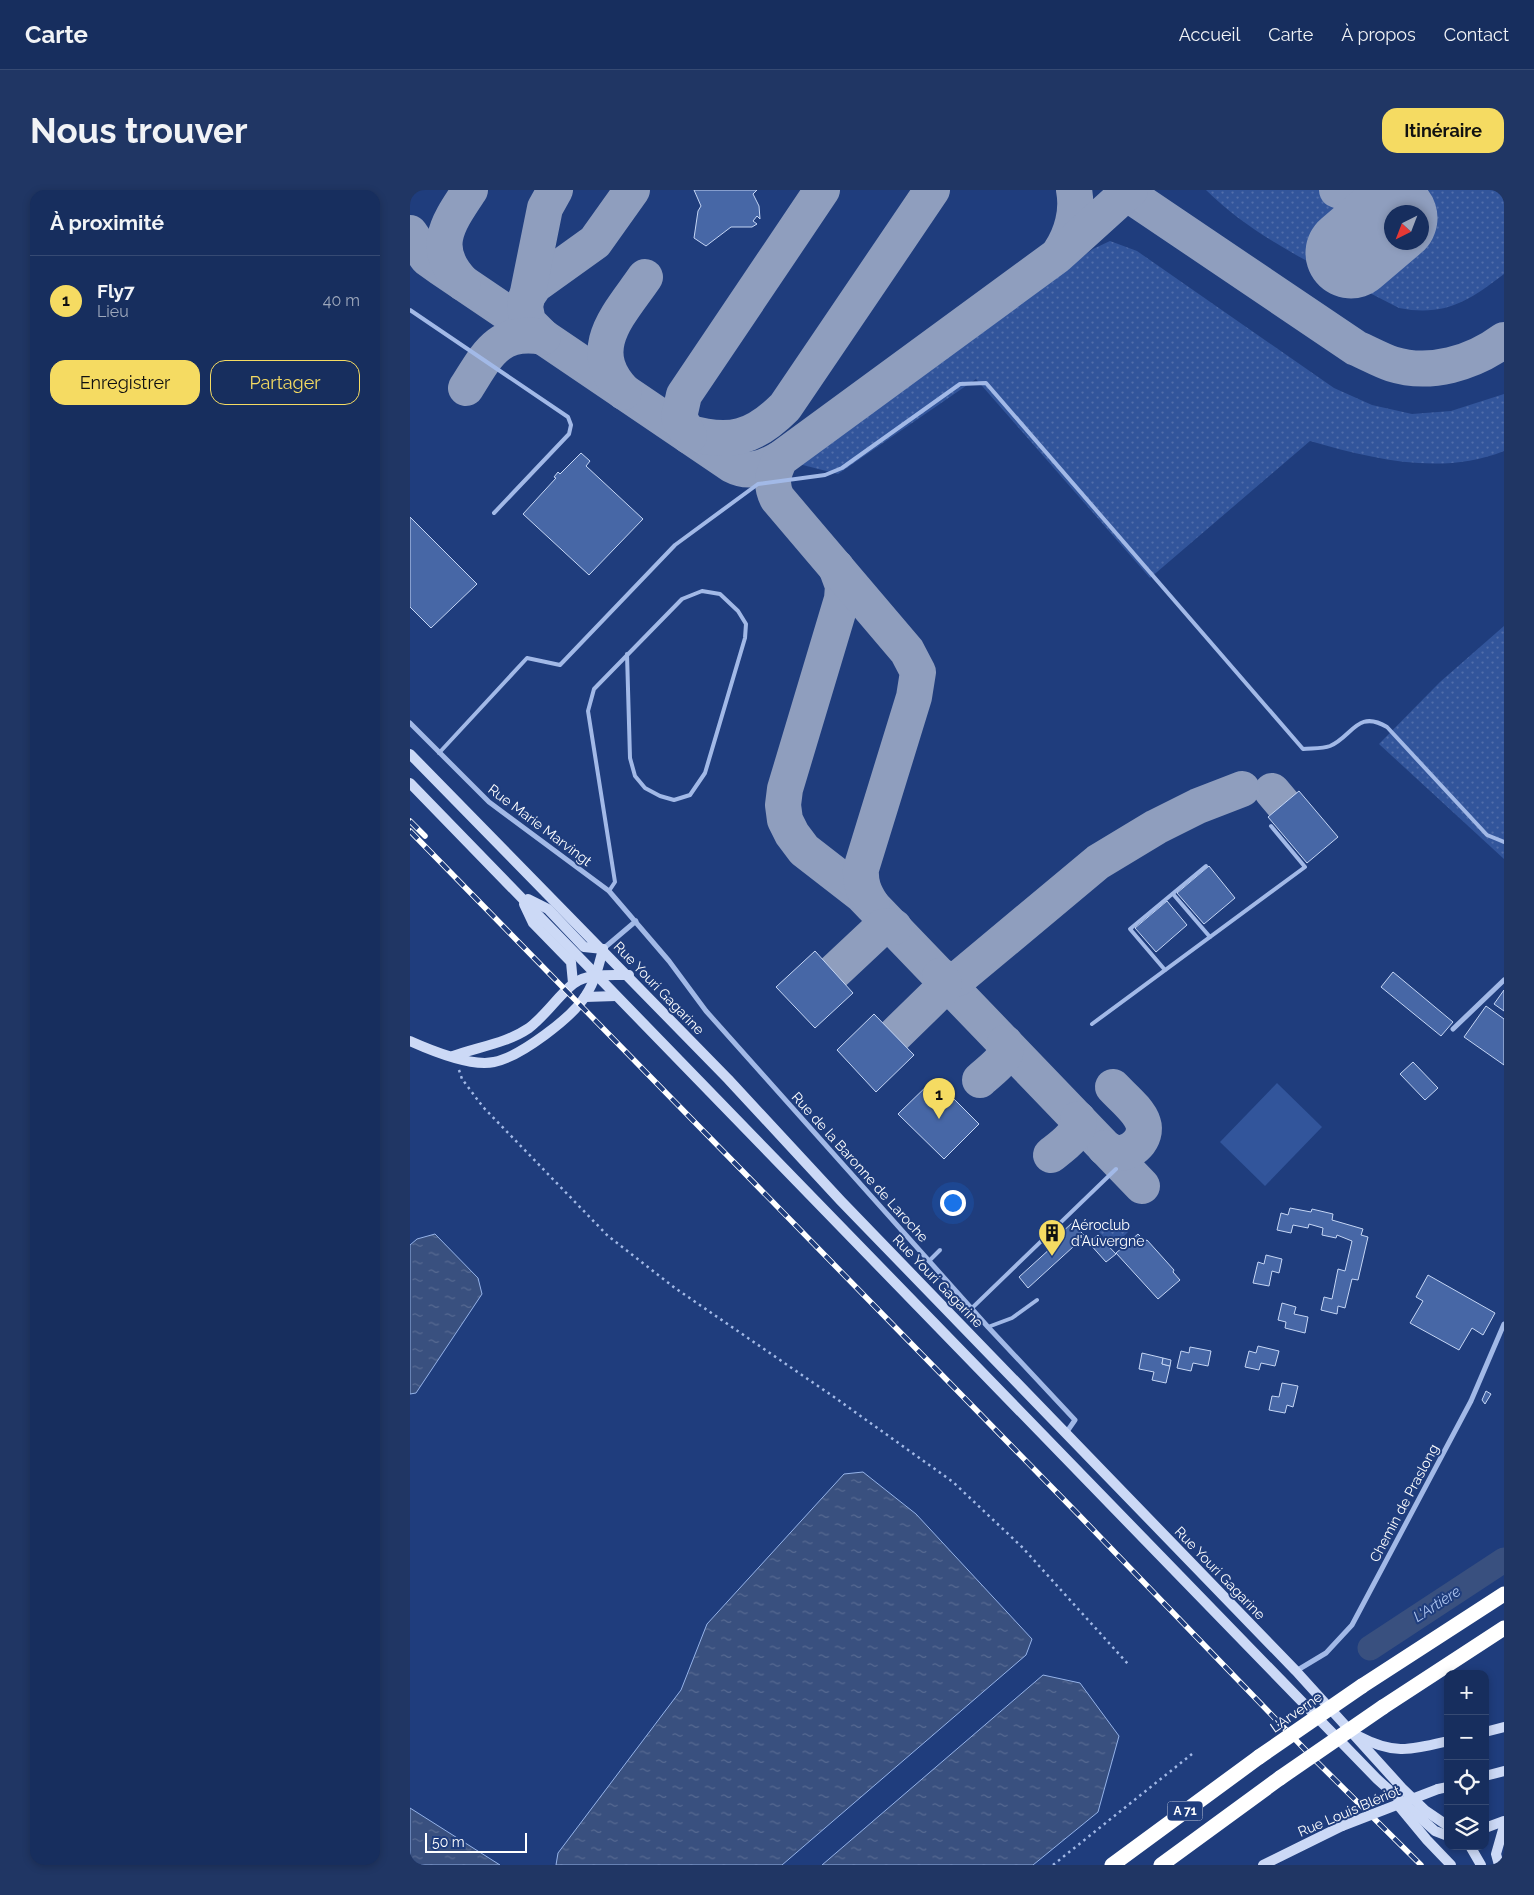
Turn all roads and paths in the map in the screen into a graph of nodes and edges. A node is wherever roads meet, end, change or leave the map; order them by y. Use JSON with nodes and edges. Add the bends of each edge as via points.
{"nodes":[{"id":1,"x":410,"y":310,"type":"edge"},
{"id":2,"x":494,"y":513,"type":"dead end"},
{"id":3,"x":627,"y":654,"type":"junction"},
{"id":4,"x":410,"y":723,"type":"edge"},
{"id":5,"x":439,"y":753,"type":"junction"},
{"id":6,"x":410,"y":754,"type":"edge"},
{"id":7,"x":410,"y":783,"type":"edge"},
{"id":8,"x":1271,"y":826,"type":"dead end"},
{"id":9,"x":1504,"y":842,"type":"edge"},
{"id":10,"x":1206,"y":866,"type":"dead end"},
{"id":11,"x":609,"y":891,"type":"junction"},
{"id":12,"x":519,"y":894,"type":"junction"},
{"id":13,"x":1173,"y":894,"type":"junction"},
{"id":14,"x":636,"y":921,"type":"junction"},
{"id":15,"x":1210,"y":937,"type":"junction"},
{"id":16,"x":603,"y":949,"type":"junction"},
{"id":17,"x":1165,"y":970,"type":"junction"},
{"id":18,"x":596,"y":975,"type":"junction"},
{"id":19,"x":628,"y":975,"type":"junction"},
{"id":20,"x":1504,"y":980,"type":"edge"},
{"id":21,"x":573,"y":983,"type":"junction"},
{"id":22,"x":616,"y":996,"type":"junction"},
{"id":23,"x":585,"y":997,"type":"junction"},
{"id":24,"x":1092,"y":1024,"type":"dead end"},
{"id":25,"x":1453,"y":1029,"type":"dead end"},
{"id":26,"x":410,"y":1041,"type":"edge"},
{"id":27,"x":453,"y":1056,"type":"junction"},
{"id":28,"x":1116,"y":1169,"type":"dead end"},
{"id":29,"x":940,"y":1250,"type":"dead end"},
{"id":30,"x":929,"y":1261,"type":"junction"},
{"id":31,"x":1037,"y":1300,"type":"dead end"},
{"id":32,"x":971,"y":1309,"type":"junction"},
{"id":33,"x":1504,"y":1324,"type":"edge"},
{"id":34,"x":988,"y":1327,"type":"junction"},
{"id":35,"x":1066,"y":1433,"type":"junction"},
{"id":36,"x":1504,"y":1594,"type":"edge"},
{"id":37,"x":1504,"y":1628,"type":"edge"},
{"id":38,"x":1128,"y":1664,"type":"dead end"},
{"id":39,"x":1296,"y":1671,"type":"junction"},
{"id":40,"x":1504,"y":1727,"type":"edge"},
{"id":41,"x":1489,"y":1731,"type":"edge"},
{"id":42,"x":1352,"y":1733,"type":"junction"},
{"id":43,"x":1444,"y":1742,"type":"edge"},
{"id":44,"x":1192,"y":1754,"type":"dead end"},
{"id":45,"x":1504,"y":1771,"type":"edge"},
{"id":46,"x":1489,"y":1775,"type":"edge"},
{"id":47,"x":1377,"y":1779,"type":"junction"},
{"id":48,"x":1443,"y":1788,"type":"edge"},
{"id":49,"x":1504,"y":1821,"type":"edge"},
{"id":50,"x":1444,"y":1823,"type":"edge"},
{"id":51,"x":1504,"y":1826,"type":"edge"},
{"id":52,"x":1489,"y":1827,"type":"edge"},
{"id":53,"x":1444,"y":1834,"type":"edge"},
{"id":54,"x":1472,"y":1850,"type":"edge"},
{"id":55,"x":1053,"y":1865,"type":"edge"},
{"id":56,"x":1112,"y":1865,"type":"edge"},
{"id":57,"x":1160,"y":1865,"type":"edge"},
{"id":58,"x":1263,"y":1865,"type":"edge"},
{"id":59,"x":1451,"y":1865,"type":"edge"},
{"id":60,"x":1481,"y":1865,"type":"edge"},
{"id":61,"x":1499,"y":1865,"type":"edge"}],
"edges":[{"from":1,"to":2,"type":"lane","via":[[568,417],[571,425],[569,434]]},
{"from":3,"to":3,"type":"lane","via":[[682,598],[702,591],[720,594],[746,624],[745,638],[704,773],[690,795],[674,800],[660,796],[645,788],[635,776],[630,758]]},
{"from":3,"to":11,"type":"lane","via":[[594,689],[588,711],[615,882]]},
{"from":4,"to":5,"type":"street","name":"Rue Marie Marvingt"},
{"from":5,"to":9,"type":"lane","via":[[527,658],[560,665],[674,545],[758,484],[825,475],[842,468],[960,384],[986,383],[1303,749],[1330,746],[1362,722],[1378,722],[1387,727],[1487,835]]},
{"from":5,"to":11,"type":"street","name":"Rue Marie Marvingt","via":[[489,802]]},
{"from":6,"to":16,"type":"main road","name":"Rue Youri Gagarine"},
{"from":7,"to":12,"type":"main road"},
{"from":8,"to":15,"type":"lane","via":[[1305,867]]},
{"from":10,"to":13,"type":"lane"},
{"from":11,"to":14,"type":"street","name":"Rue Marie Marvingt"},
{"from":12,"to":16,"type":"main road","via":[[548,909],[584,947]]},
{"from":12,"to":18,"type":"main road"},
{"from":12,"to":21,"type":"main road","via":[[533,923],[570,962]]},
{"from":13,"to":15,"type":"lane"},
{"from":13,"to":17,"type":"lane","via":[[1130,929]]},
{"from":14,"to":16,"type":"street"},
{"from":14,"to":30,"type":"street","name":"Rue de la Baronne de Laroche","via":[[706,1011]]},
{"from":15,"to":17,"type":"lane"},
{"from":16,"to":18,"type":"main road"},
{"from":16,"to":19,"type":"main road","name":"Rue Youri Gagarine"},
{"from":17,"to":24,"type":"lane"},
{"from":18,"to":19,"type":"main road"},
{"from":18,"to":21,"type":"main road"},
{"from":18,"to":22,"type":"main road"},
{"from":18,"to":23,"type":"main road"},
{"from":19,"to":35,"type":"main road","name":"Rue Youri Gagarine"},
{"from":20,"to":25,"type":"street"},
{"from":21,"to":27,"type":"main road","via":[[528,1028],[488,1046]]},
{"from":22,"to":23,"type":"main road"},
{"from":22,"to":47,"type":"main road"},
{"from":23,"to":27,"type":"main road","via":[[539,1041],[515,1054],[494,1062],[472,1062]]},
{"from":26,"to":27,"type":"main road"},
{"from":27,"to":38,"type":"path","via":[[462,1078],[483,1107],[608,1236],[675,1288],[834,1396],[952,1482],[1022,1547]]},
{"from":28,"to":32,"type":"lane"},
{"from":29,"to":30,"type":"lane"},
{"from":30,"to":32,"type":"street","name":"Rue de la Baronne de Laroche"},
{"from":31,"to":34,"type":"lane","via":[[1012,1318]]},
{"from":32,"to":34,"type":"street","name":"Rue de la Baronne de Laroche"},
{"from":33,"to":39,"type":"street","name":"Chemin de Praslong","via":[[1471,1401],[1352,1625],[1326,1653]]},
{"from":34,"to":35,"type":"street","name":"Rue de la Baronne de Laroche","via":[[1075,1420]]},
{"from":35,"to":39,"type":"main road","name":"Rue Youri Gagarine"},
{"from":36,"to":56,"type":"highway","name":"L'Arverne","number":"A 71","bridge":true,"via":[[1259,1757]]},
{"from":37,"to":57,"type":"highway","number":"A 71","bridge":true,"via":[[1383,1707]]},
{"from":39,"to":42,"type":"main road","name":"Rue Youri Gagarine"},
{"from":40,"to":41,"type":"main road"},
{"from":42,"to":43,"type":"main road","via":[[1387,1749],[1401,1750]]},
{"from":42,"to":50,"type":"main road","name":"Rue Youri Gagarine","via":[[1420,1805]]},
{"from":44,"to":55,"type":"path"},
{"from":45,"to":46,"type":"main road"},
{"from":47,"to":53,"type":"main road","via":[[1435,1831]]},
{"from":47,"to":59,"type":"main road","via":[[1426,1840]]},
{"from":48,"to":58,"type":"main road","name":"Rue Louis Blériot","bridge":true,"via":[[1342,1826]]},
{"from":49,"to":52,"type":"main road"},
{"from":51,"to":61,"type":"main road","via":[[1496,1854]]},
{"from":54,"to":60,"type":"main road"}]}
